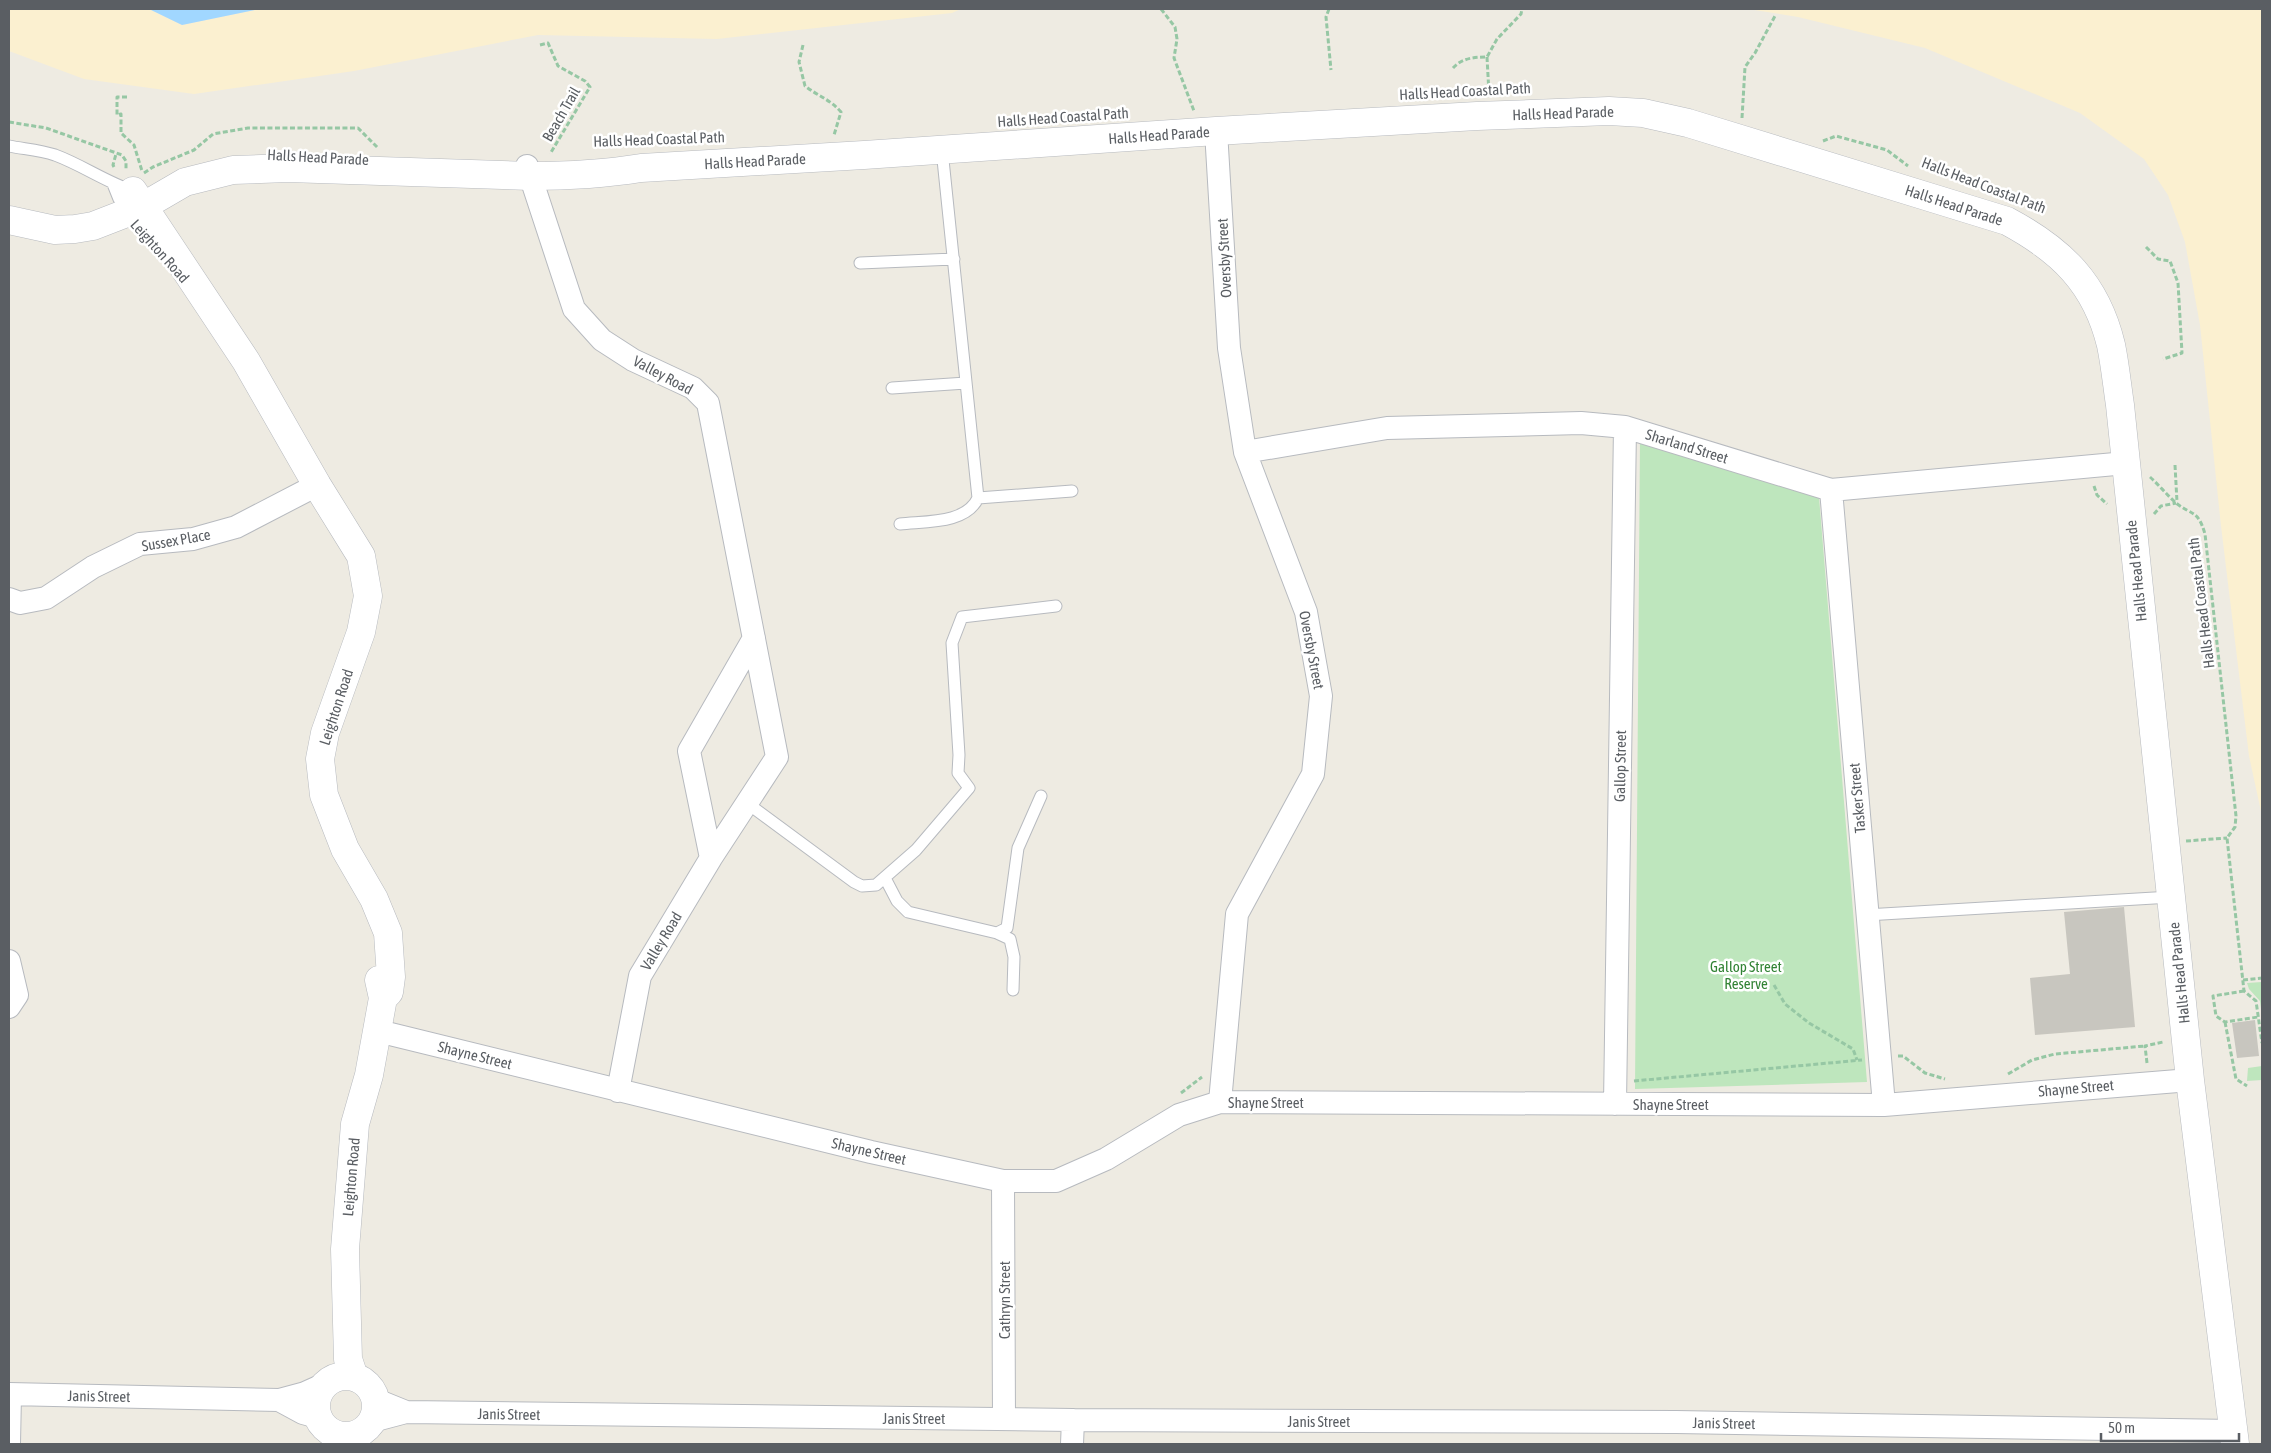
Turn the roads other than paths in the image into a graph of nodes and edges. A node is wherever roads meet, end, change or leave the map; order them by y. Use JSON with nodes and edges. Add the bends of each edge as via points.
{"nodes":[{"id":1,"x":1207,"y":125,"type":"junction"},
{"id":2,"x":9,"y":146,"type":"edge"},
{"id":3,"x":942,"y":150,"type":"junction"},
{"id":4,"x":537,"y":163,"type":"junction"},
{"id":5,"x":128,"y":188,"type":"junction"},
{"id":6,"x":9,"y":208,"type":"edge"},
{"id":7,"x":9,"y":220,"type":"edge"},
{"id":8,"x":954,"y":259,"type":"junction"},
{"id":9,"x":860,"y":264,"type":"dead end"},
{"id":10,"x":966,"y":383,"type":"junction"},
{"id":11,"x":892,"y":388,"type":"dead end"},
{"id":12,"x":1624,"y":428,"type":"junction"},
{"id":13,"x":1245,"y":452,"type":"junction"},
{"id":14,"x":2137,"y":469,"type":"junction"},
{"id":15,"x":318,"y":485,"type":"junction"},
{"id":16,"x":1831,"y":490,"type":"junction"},
{"id":17,"x":1072,"y":491,"type":"dead end"},
{"id":18,"x":978,"y":498,"type":"junction"},
{"id":19,"x":900,"y":524,"type":"dead end"},
{"id":20,"x":9,"y":599,"type":"edge"},
{"id":21,"x":1056,"y":606,"type":"dead end"},
{"id":22,"x":754,"y":638,"type":"junction"},
{"id":23,"x":1041,"y":796,"type":"dead end"},
{"id":24,"x":747,"y":803,"type":"junction"},
{"id":25,"x":712,"y":858,"type":"junction"},
{"id":26,"x":885,"y":878,"type":"junction"},
{"id":27,"x":2171,"y":897,"type":"junction"},
{"id":28,"x":1866,"y":915,"type":"junction"},
{"id":29,"x":997,"y":933,"type":"junction"},
{"id":30,"x":9,"y":961,"type":"edge"},
{"id":31,"x":1013,"y":990,"type":"dead end"},
{"id":32,"x":9,"y":1007,"type":"edge"},
{"id":33,"x":378,"y":1031,"type":"junction"},
{"id":34,"x":2190,"y":1080,"type":"junction"},
{"id":35,"x":618,"y":1090,"type":"junction"},
{"id":36,"x":1220,"y":1102,"type":"junction"},
{"id":37,"x":1615,"y":1104,"type":"junction"},
{"id":38,"x":1884,"y":1105,"type":"junction"},
{"id":39,"x":1003,"y":1181,"type":"junction"},
{"id":40,"x":340,"y":1375,"type":"junction"},
{"id":41,"x":9,"y":1394,"type":"edge"},
{"id":42,"x":279,"y":1400,"type":"junction"},
{"id":43,"x":1004,"y":1418,"type":"junction"},
{"id":44,"x":1073,"y":1420,"type":"junction"},
{"id":45,"x":368,"y":1423,"type":"edge"},
{"id":46,"x":326,"y":1430,"type":"edge"},
{"id":47,"x":2201,"y":1438,"type":"edge"},
{"id":48,"x":2234,"y":1438,"type":"edge"},
{"id":49,"x":9,"y":1443,"type":"edge"},
{"id":50,"x":1072,"y":1444,"type":"edge"}],
"edges":[{"from":1,"to":3,"type":"street","name":"Halls Head Parade"},
{"from":1,"to":13,"type":"street","name":"Oversby Street","via":[[1229,348]]},
{"from":1,"to":14,"type":"street","name":"Halls Head Parade","via":[[1609,111],[1643,113],[1745,140],[2007,221],[2061,256],[2082,280],[2100,310],[2111,345]]},
{"from":2,"to":5,"type":"lane","via":[[54,155]]},
{"from":3,"to":4,"type":"street","name":"Halls Head Parade","via":[[641,168],[609,174]]},
{"from":3,"to":8,"type":"lane"},
{"from":4,"to":5,"type":"street","name":"Halls Head Parade","via":[[233,170],[185,182]]},
{"from":4,"to":22,"type":"street","name":"Valley Road","via":[[574,309],[602,340],[633,360],[692,388],[708,403]]},
{"from":5,"to":6,"type":"street","name":"Halls Head Parade","via":[[82,216],[42,216]]},
{"from":5,"to":7,"type":"street","name":"Halls Head Parade","via":[[75,230],[55,230]]},
{"from":5,"to":15,"type":"street","name":"Leighton Road","via":[[166,239],[246,361]]},
{"from":8,"to":9,"type":"lane"},
{"from":8,"to":10,"type":"lane"},
{"from":10,"to":11,"type":"lane"},
{"from":10,"to":18,"type":"lane"},
{"from":12,"to":13,"type":"street","name":"Sharland Street","via":[[1580,423],[1387,428]]},
{"from":12,"to":16,"type":"street","name":"Sharland Street"},
{"from":12,"to":37,"type":"street","name":"Gallop Street"},
{"from":13,"to":36,"type":"street","name":"Oversby Street","via":[[1306,612],[1321,696],[1313,774],[1237,914]]},
{"from":14,"to":16,"type":"street","name":"Sharland Street","via":[[2090,467]]},
{"from":14,"to":27,"type":"street","name":"Halls Head Parade"},
{"from":15,"to":20,"type":"street","name":"Sussex Place","via":[[236,527],[193,539],[140,544],[93,567],[46,598],[20,603]]},
{"from":15,"to":33,"type":"street","name":"Leighton Road","via":[[344,527],[358,582],[357,595],[312,741],[314,799],[337,859],[379,939],[379,978],[383,998]]},
{"from":16,"to":28,"type":"street","name":"Tasker Street"},
{"from":17,"to":18,"type":"lane"},
{"from":18,"to":19,"type":"lane","via":[[973,508],[958,517]]},
{"from":21,"to":26,"type":"lane","via":[[962,617],[952,643],[958,773],[969,788],[916,850]]},
{"from":22,"to":24,"type":"street","name":"Valley Road","via":[[777,757]]},
{"from":22,"to":25,"type":"street","via":[[689,751]]},
{"from":23,"to":29,"type":"lane","via":[[1018,848],[1007,928]]},
{"from":24,"to":25,"type":"street","name":"Valley Road"},
{"from":24,"to":26,"type":"lane","via":[[854,882],[862,886],[876,885]]},
{"from":25,"to":35,"type":"street","name":"Valley Road","via":[[640,976]]},
{"from":26,"to":29,"type":"lane","via":[[897,902],[908,912]]},
{"from":27,"to":28,"type":"lane"},
{"from":27,"to":34,"type":"street","name":"Halls Head Parade"},
{"from":28,"to":38,"type":"street","name":"Tasker Street"},
{"from":29,"to":31,"type":"lane","via":[[1010,939],[1014,957]]},
{"from":30,"to":32,"type":"street","via":[[17,995]]},
{"from":33,"to":35,"type":"street","name":"Shayne Street"},
{"from":33,"to":40,"type":"street","name":"Leighton Road","via":[[355,1124],[345,1249]]},
{"from":34,"to":38,"type":"street","name":"Shayne Street"},
{"from":34,"to":48,"type":"street","name":"Halls Head Parade"},
{"from":35,"to":39,"type":"street","name":"Shayne Street"},
{"from":36,"to":37,"type":"street","name":"Shayne Street"},
{"from":36,"to":39,"type":"street","name":"Shayne Street","via":[[1180,1115],[1106,1159],[1056,1181]]},
{"from":37,"to":38,"type":"street","name":"Shayne Street"},
{"from":39,"to":43,"type":"street","name":"Cathryn Street"},
{"from":40,"to":42,"type":"street","name":"Janis Street","via":[[305,1393]]},
{"from":40,"to":45,"type":"street","via":[[367,1385]]},
{"from":40,"to":46,"type":"street","name":"Leighton Road","via":[[319,1392],[316,1403]]},
{"from":41,"to":42,"type":"street","name":"Janis Street"},
{"from":41,"to":49,"type":"street"},
{"from":42,"to":46,"type":"street","name":"Janis Street"},
{"from":43,"to":44,"type":"street","name":"Janis Street"},
{"from":43,"to":45,"type":"street","name":"Janis Street","via":[[406,1412]]},
{"from":44,"to":47,"type":"street","name":"Janis Street","via":[[1676,1422]]},
{"from":44,"to":50,"type":"street"},
{"from":45,"to":46,"type":"street","via":[[355,1434]]},
{"from":47,"to":48,"type":"street","name":"Janis Street"}]}
